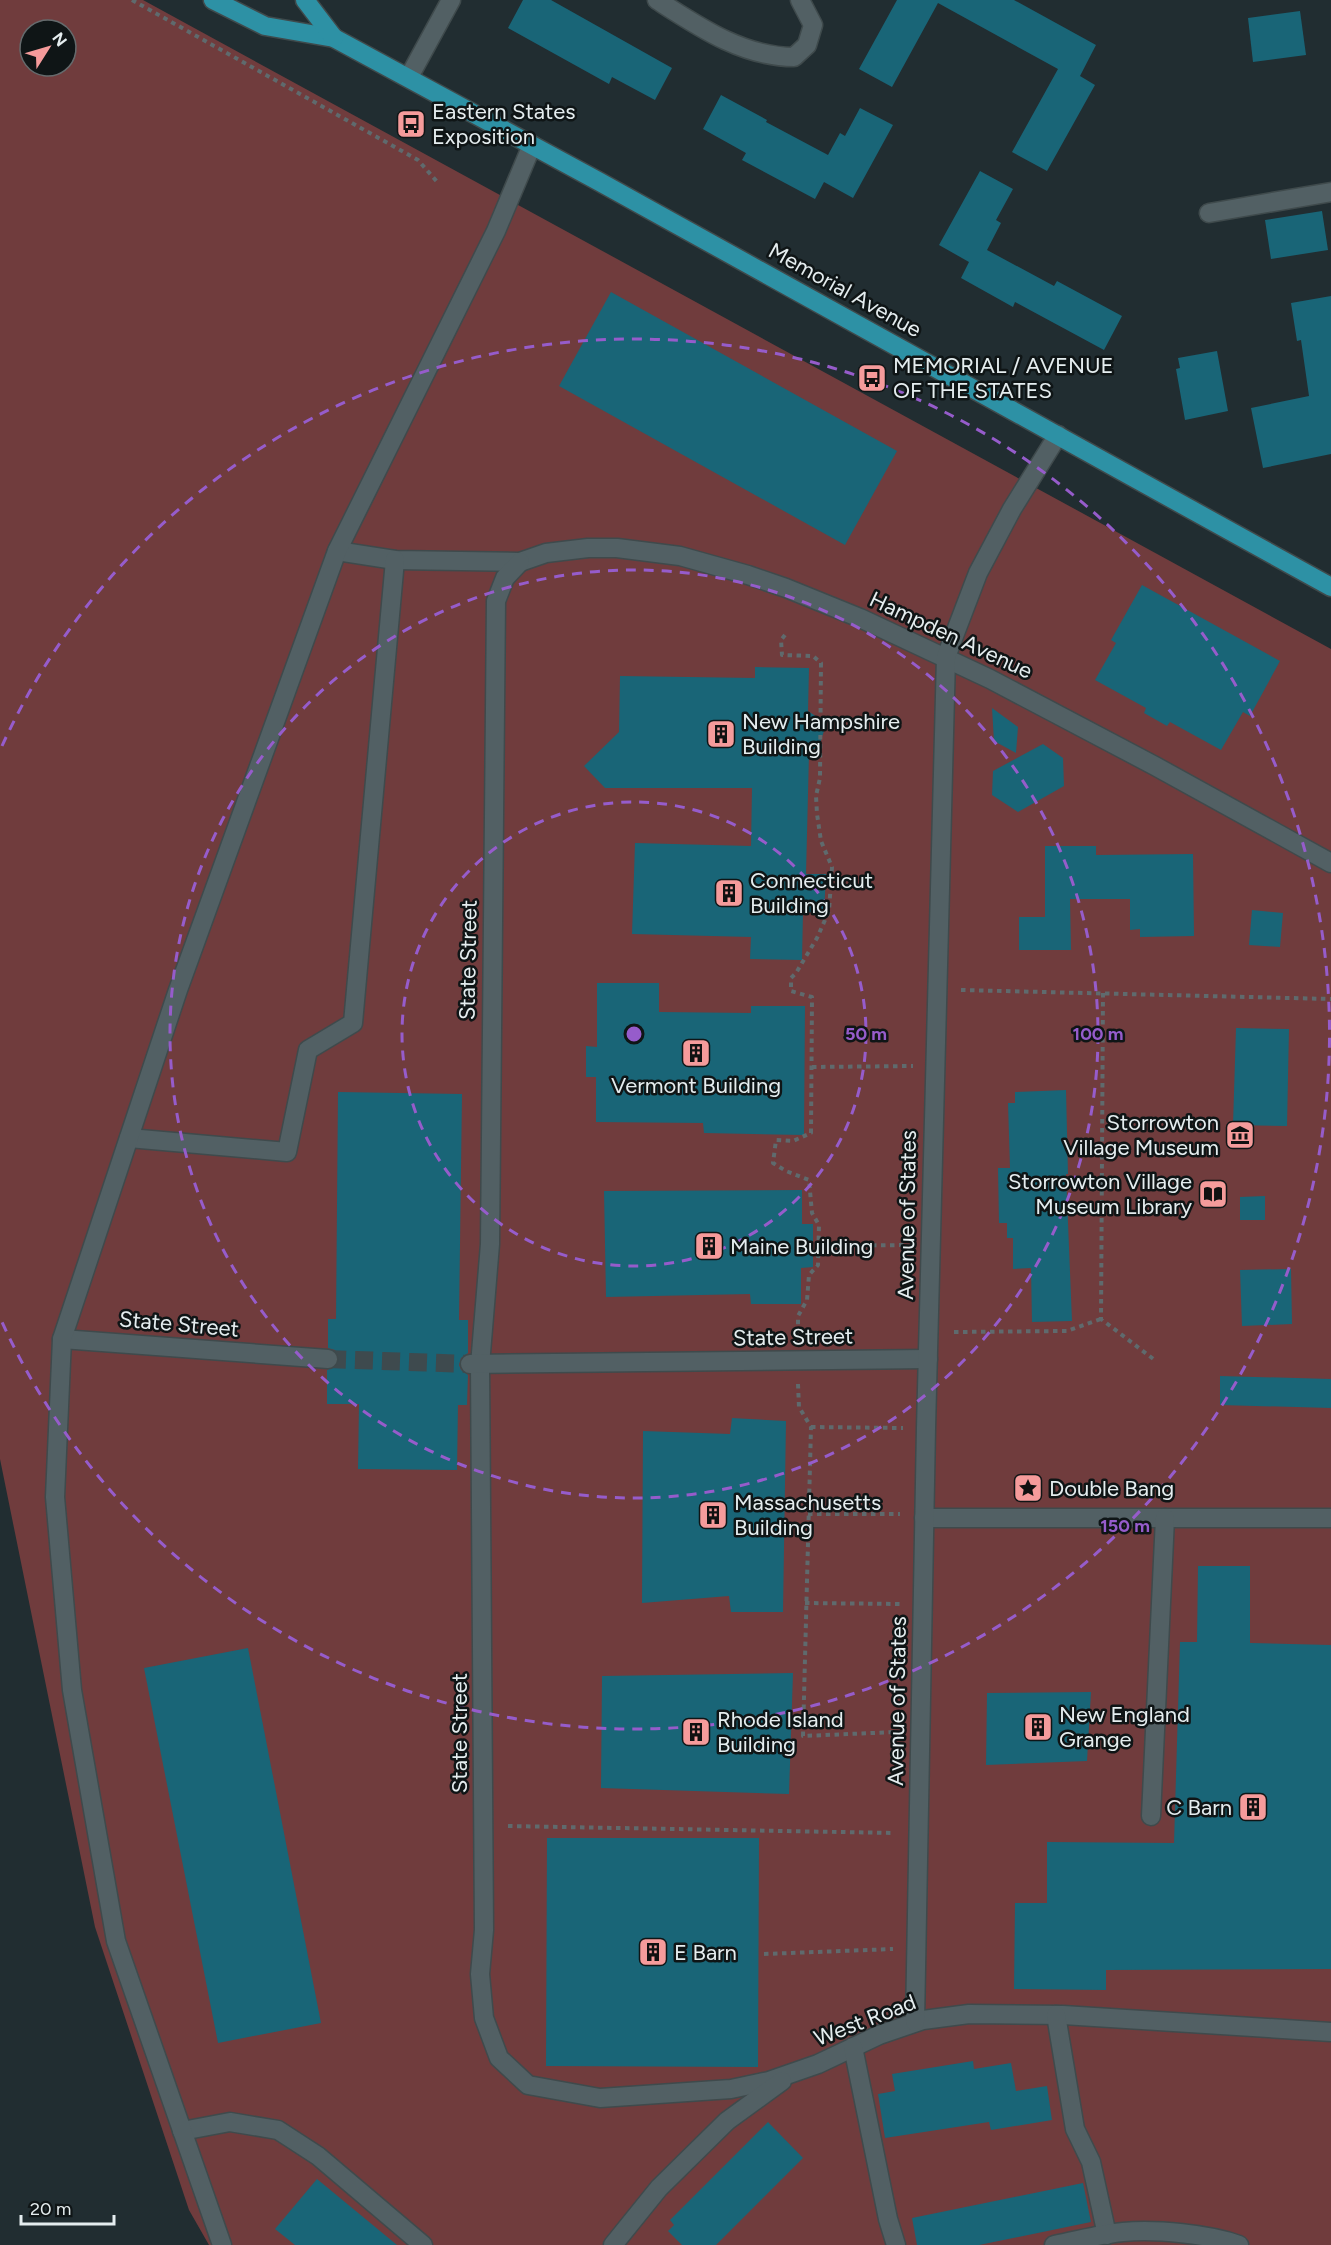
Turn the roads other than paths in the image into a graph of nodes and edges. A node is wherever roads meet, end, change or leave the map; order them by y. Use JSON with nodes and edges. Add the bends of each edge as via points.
{"nodes":[{"id":1,"x":213,"y":0,"type":"edge"},
{"id":2,"x":305,"y":0,"type":"edge"},
{"id":3,"x":451,"y":0,"type":"edge"},
{"id":4,"x":657,"y":0,"type":"edge"},
{"id":5,"x":800,"y":0,"type":"edge"},
{"id":6,"x":334,"y":38,"type":"junction"},
{"id":7,"x":409,"y":77,"type":"junction"},
{"id":8,"x":532,"y":145,"type":"junction"},
{"id":9,"x":1331,"y":192,"type":"edge"},
{"id":10,"x":1209,"y":213,"type":"dead end"},
{"id":11,"x":1058,"y":435,"type":"junction"},
{"id":12,"x":337,"y":551,"type":"junction"},
{"id":13,"x":395,"y":560,"type":"junction"},
{"id":14,"x":520,"y":562,"type":"junction"},
{"id":15,"x":1331,"y":586,"type":"edge"},
{"id":16,"x":946,"y":657,"type":"junction"},
{"id":17,"x":1331,"y":863,"type":"edge"},
{"id":18,"x":129,"y":1138,"type":"junction"},
{"id":19,"x":62,"y":1339,"type":"junction"},
{"id":20,"x":327,"y":1359,"type":"tunnel mouth"},
{"id":21,"x":928,"y":1359,"type":"junction"},
{"id":22,"x":474,"y":1364,"type":"junction"},
{"id":23,"x":924,"y":1516,"type":"junction"},
{"id":24,"x":1165,"y":1518,"type":"junction"},
{"id":25,"x":1331,"y":1518,"type":"edge"},
{"id":26,"x":1151,"y":1816,"type":"dead end"},
{"id":27,"x":1056,"y":2015,"type":"junction"},
{"id":28,"x":915,"y":2022,"type":"junction"},
{"id":29,"x":1331,"y":2032,"type":"edge"},
{"id":30,"x":853,"y":2047,"type":"junction"},
{"id":31,"x":794,"y":2073,"type":"junction"},
{"id":32,"x":528,"y":2085,"type":"joint"},
{"id":33,"x":182,"y":2131,"type":"junction"},
{"id":34,"x":1107,"y":2235,"type":"junction"},
{"id":35,"x":222,"y":2245,"type":"edge"},
{"id":36,"x":423,"y":2245,"type":"edge"},
{"id":37,"x":613,"y":2245,"type":"edge"},
{"id":38,"x":896,"y":2245,"type":"edge"},
{"id":39,"x":1054,"y":2245,"type":"edge"},
{"id":40,"x":1239,"y":2245,"type":"edge"}],
"edges":[{"from":1,"to":6,"type":"main road","name":"Memorial Avenue","via":[[265,26]]},
{"from":2,"to":6,"type":"main road","name":"Memorial Avenue"},
{"from":3,"to":7,"type":"street"},
{"from":4,"to":5,"type":"street","via":[[744,50],[778,57],[794,57],[807,45],[813,25]]},
{"from":6,"to":7,"type":"main road","name":"Memorial Avenue"},
{"from":7,"to":8,"type":"main road","name":"Memorial Avenue"},
{"from":8,"to":11,"type":"main road","name":"Memorial Avenue"},
{"from":8,"to":12,"type":"street","via":[[496,231]]},
{"from":9,"to":10,"type":"street"},
{"from":11,"to":15,"type":"main road","name":"Memorial Avenue"},
{"from":11,"to":16,"type":"street","name":"Avenue of States","via":[[978,573]]},
{"from":12,"to":13,"type":"street","name":"Hampden Avenue"},
{"from":12,"to":18,"type":"street","via":[[178,990]]},
{"from":13,"to":14,"type":"street","name":"Hampden Avenue"},
{"from":13,"to":18,"type":"street","via":[[353,1023],[308,1050],[287,1152]]},
{"from":14,"to":16,"type":"street","name":"Hampden Avenue","via":[[546,553],[588,548],[646,550],[680,556],[786,588]]},
{"from":14,"to":22,"type":"street","name":"State Street","via":[[505,578],[496,602],[490,1244]]},
{"from":16,"to":17,"type":"street","name":"Hampden Avenue"},
{"from":16,"to":21,"type":"street","name":"Avenue of States"},
{"from":18,"to":19,"type":"street"},
{"from":19,"to":20,"type":"street","name":"State Street"},
{"from":19,"to":33,"type":"street","via":[[55,1497],[72,1690],[116,1941]]},
{"from":21,"to":22,"type":"street","name":"State Street"},
{"from":21,"to":23,"type":"street","name":"Avenue of States"},
{"from":22,"to":32,"type":"street","name":"State Street","via":[[483,1826],[484,1930],[480,1974],[484,2018],[499,2058]]},
{"from":23,"to":24,"type":"street"},
{"from":23,"to":28,"type":"street","name":"Avenue of States"},
{"from":24,"to":25,"type":"street"},
{"from":24,"to":26,"type":"street"},
{"from":27,"to":28,"type":"street","name":"West Road","via":[[969,2014]]},
{"from":27,"to":29,"type":"street","name":"West Road"},
{"from":27,"to":34,"type":"street","via":[[1075,2129],[1091,2162]]},
{"from":28,"to":30,"type":"street","name":"West Road"},
{"from":30,"to":31,"type":"street","name":"West Road"},
{"from":30,"to":38,"type":"street"},
{"from":31,"to":32,"type":"street","name":"West Road","via":[[731,2089],[600,2098]]},
{"from":31,"to":37,"type":"street","via":[[727,2121],[659,2188]]},
{"from":33,"to":35,"type":"street"},
{"from":33,"to":36,"type":"street","via":[[230,2122],[278,2130],[318,2156]]},
{"from":34,"to":39,"type":"street"},
{"from":34,"to":40,"type":"street","via":[[1155,2232],[1220,2238]]}]}
